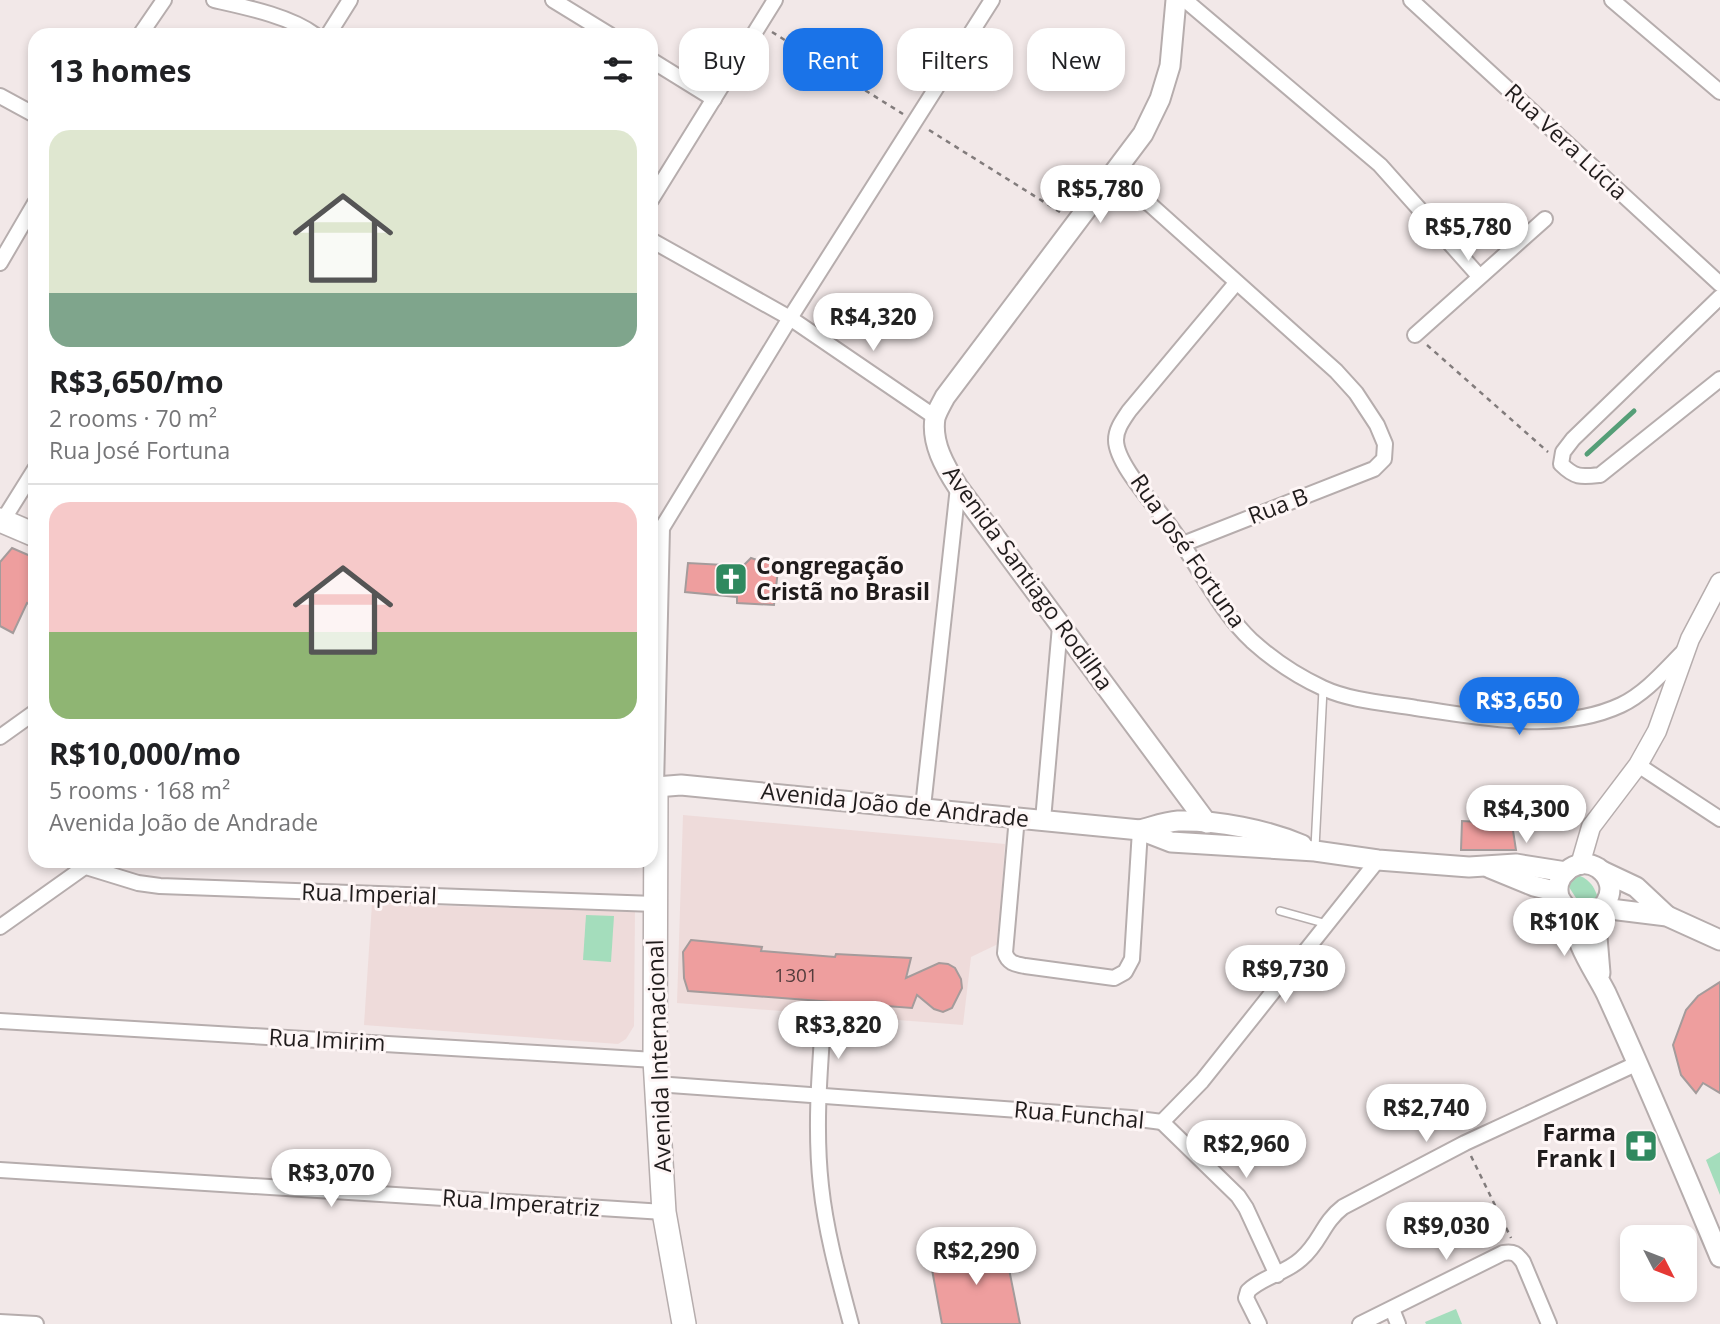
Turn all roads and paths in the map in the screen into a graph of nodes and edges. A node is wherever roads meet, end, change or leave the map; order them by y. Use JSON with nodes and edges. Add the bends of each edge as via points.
{"nodes":[{"id":1,"x":164,"y":0,"type":"edge"},
{"id":2,"x":214,"y":0,"type":"edge"},
{"id":3,"x":350,"y":0,"type":"edge"},
{"id":4,"x":553,"y":0,"type":"edge"},
{"id":5,"x":775,"y":0,"type":"edge"},
{"id":6,"x":992,"y":0,"type":"edge"},
{"id":7,"x":1176,"y":0,"type":"edge"},
{"id":8,"x":1185,"y":0,"type":"edge"},
{"id":9,"x":1411,"y":0,"type":"edge"},
{"id":10,"x":1612,"y":0,"type":"edge"},
{"id":11,"x":145,"y":28,"type":"edge"},
{"id":12,"x":296,"y":28,"type":"edge"},
{"id":13,"x":332,"y":28,"type":"edge"},
{"id":14,"x":599,"y":28,"type":"edge"},
{"id":15,"x":658,"y":64,"type":"edge"},
{"id":16,"x":1720,"y":92,"type":"edge"},
{"id":17,"x":0,"y":96,"type":"edge"},
{"id":18,"x":714,"y":99,"type":"junction"},
{"id":19,"x":28,"y":111,"type":"edge"},
{"id":20,"x":1115,"y":173,"type":"junction"},
{"id":21,"x":658,"y":189,"type":"edge"},
{"id":22,"x":28,"y":213,"type":"edge"},
{"id":23,"x":1545,"y":219,"type":"dead end"},
{"id":24,"x":658,"y":244,"type":"edge"},
{"id":25,"x":5,"y":245,"type":"edge"},
{"id":26,"x":0,"y":263,"type":"edge"},
{"id":27,"x":1479,"y":276,"type":"junction"},
{"id":28,"x":1236,"y":284,"type":"junction"},
{"id":29,"x":1720,"y":284,"type":"edge"},
{"id":30,"x":1720,"y":297,"type":"edge"},
{"id":31,"x":790,"y":318,"type":"junction"},
{"id":32,"x":1415,"y":335,"type":"joint"},
{"id":33,"x":1720,"y":379,"type":"edge"},
{"id":34,"x":935,"y":417,"type":"junction"},
{"id":35,"x":1561,"y":464,"type":"junction"},
{"id":36,"x":28,"y":480,"type":"edge"},
{"id":37,"x":958,"y":487,"type":"junction"},
{"id":38,"x":1,"y":522,"type":"edge"},
{"id":39,"x":662,"y":528,"type":"junction"},
{"id":40,"x":28,"y":533,"type":"edge"},
{"id":41,"x":658,"y":534,"type":"edge"},
{"id":42,"x":1183,"y":544,"type":"junction"},
{"id":43,"x":658,"y":581,"type":"edge"},
{"id":44,"x":1720,"y":582,"type":"edge"},
{"id":45,"x":1060,"y":626,"type":"junction"},
{"id":46,"x":1686,"y":649,"type":"junction"},
{"id":47,"x":1324,"y":688,"type":"junction"},
{"id":48,"x":28,"y":717,"type":"edge"},
{"id":49,"x":0,"y":737,"type":"edge"},
{"id":50,"x":1638,"y":765,"type":"junction"},
{"id":51,"x":658,"y":786,"type":"edge"},
{"id":52,"x":1185,"y":792,"type":"junction"},
{"id":53,"x":923,"y":807,"type":"junction"},
{"id":54,"x":1017,"y":817,"type":"junction"},
{"id":55,"x":1720,"y":819,"type":"edge"},
{"id":56,"x":1043,"y":820,"type":"junction"},
{"id":57,"x":1176,"y":821,"type":"junction"},
{"id":58,"x":1207,"y":823,"type":"junction"},
{"id":59,"x":1147,"y":833,"type":"junction"},
{"id":60,"x":1315,"y":851,"type":"junction"},
{"id":61,"x":1378,"y":860,"type":"junction"},
{"id":62,"x":1489,"y":867,"type":"junction"},
{"id":63,"x":84,"y":868,"type":"edge"},
{"id":64,"x":100,"y":868,"type":"edge"},
{"id":65,"x":655,"y":868,"type":"edge"},
{"id":66,"x":1573,"y":868,"type":"junction"},
{"id":67,"x":1602,"y":871,"type":"junction"},
{"id":68,"x":1558,"y":892,"type":"junction"},
{"id":69,"x":655,"y":904,"type":"junction"},
{"id":70,"x":1280,"y":911,"type":"dead end"},
{"id":71,"x":1598,"y":911,"type":"junction"},
{"id":72,"x":1570,"y":912,"type":"junction"},
{"id":73,"x":1667,"y":916,"type":"junction"},
{"id":74,"x":1327,"y":924,"type":"junction"},
{"id":75,"x":0,"y":927,"type":"edge"},
{"id":76,"x":1720,"y":940,"type":"edge"},
{"id":77,"x":1602,"y":985,"type":"junction"},
{"id":78,"x":0,"y":1021,"type":"edge"},
{"id":79,"x":823,"y":1024,"type":"dead end"},
{"id":80,"x":655,"y":1060,"type":"junction"},
{"id":81,"x":1638,"y":1063,"type":"junction"},
{"id":82,"x":656,"y":1084,"type":"junction"},
{"id":83,"x":818,"y":1095,"type":"junction"},
{"id":84,"x":1162,"y":1122,"type":"junction"},
{"id":85,"x":1465,"y":1143,"type":"junction"},
{"id":86,"x":0,"y":1170,"type":"edge"},
{"id":87,"x":664,"y":1212,"type":"junction"},
{"id":88,"x":1720,"y":1257,"type":"edge"},
{"id":89,"x":1523,"y":1262,"type":"junction"},
{"id":90,"x":1277,"y":1275,"type":"junction"},
{"id":91,"x":1392,"y":1309,"type":"junction"},
{"id":92,"x":0,"y":1322,"type":"edge"},
{"id":93,"x":36,"y":1324,"type":"edge"},
{"id":94,"x":684,"y":1324,"type":"edge"},
{"id":95,"x":851,"y":1324,"type":"edge"},
{"id":96,"x":1259,"y":1324,"type":"edge"},
{"id":97,"x":1360,"y":1324,"type":"edge"},
{"id":98,"x":1398,"y":1324,"type":"edge"},
{"id":99,"x":1549,"y":1324,"type":"edge"}],
"edges":[{"from":1,"to":11,"type":"street"},
{"from":2,"to":12,"type":"street"},
{"from":3,"to":13,"type":"street"},
{"from":4,"to":14,"type":"street"},
{"from":5,"to":18,"type":"street"},
{"from":6,"to":31,"type":"street"},
{"from":7,"to":20,"type":"main road","via":[[1170,66],[1160,99],[1143,134]]},
{"from":8,"to":27,"type":"street","via":[[1380,165]]},
{"from":9,"to":29,"type":"street","name":"Rua Vera Lúcia"},
{"from":10,"to":16,"type":"street"},
{"from":15,"to":18,"type":"street"},
{"from":17,"to":19,"type":"street"},
{"from":18,"to":21,"type":"street"},
{"from":20,"to":28,"type":"street"},
{"from":20,"to":34,"type":"main road"},
{"from":22,"to":25,"type":"street"},
{"from":23,"to":27,"type":"street"},
{"from":24,"to":31,"type":"street"},
{"from":25,"to":26,"type":"street"},
{"from":27,"to":32,"type":"street"},
{"from":28,"to":42,"type":"street","name":"Rua José Fortuna","via":[[1129,411],[1117,435],[1120,456]]},
{"from":28,"to":42,"type":"street","name":"Rua B","via":[[1356,393],[1377,425],[1385,444],[1384,459],[1374,469]]},
{"from":30,"to":35,"type":"street","via":[[1573,439]]},
{"from":31,"to":34,"type":"street"},
{"from":31,"to":39,"type":"street"},
{"from":32,"to":35,"type":"path"},
{"from":33,"to":35,"type":"street","via":[[1601,475],[1580,477]]},
{"from":34,"to":37,"type":"main road","name":"Avenida Santiago Rodilha","via":[[943,464]]},
{"from":36,"to":38,"type":"street"},
{"from":37,"to":45,"type":"main road","name":"Avenida Santiago Rodilha"},
{"from":37,"to":53,"type":"street"},
{"from":38,"to":40,"type":"main road"},
{"from":39,"to":41,"type":"street"},
{"from":39,"to":43,"type":"street"},
{"from":42,"to":47,"type":"street","name":"Rua José Fortuna","via":[[1233,620],[1253,641]]},
{"from":44,"to":46,"type":"street"},
{"from":45,"to":52,"type":"main road","name":"Avenida Santiago Rodilha"},
{"from":45,"to":56,"type":"street"},
{"from":46,"to":47,"type":"street","name":"Rua José Fortuna","via":[[1636,697],[1596,714],[1558,720],[1470,715],[1371,701]]},
{"from":46,"to":50,"type":"street","via":[[1664,713]]},
{"from":47,"to":60,"type":"lane"},
{"from":48,"to":49,"type":"street"},
{"from":50,"to":55,"type":"street"},
{"from":50,"to":66,"type":"street","via":[[1591,827]]},
{"from":51,"to":53,"type":"main road","name":"Avenida João de Andrade"},
{"from":52,"to":57,"type":"main road","via":[[1182,814]]},
{"from":52,"to":58,"type":"main road","name":"Avenida Santiago Rodilha"},
{"from":53,"to":54,"type":"main road","name":"Avenida João de Andrade"},
{"from":54,"to":56,"type":"main road","name":"Avenida João de Andrade"},
{"from":54,"to":59,"type":"street","via":[[1007,958],[1025,966],[1114,978],[1125,972],[1132,959]]},
{"from":56,"to":59,"type":"main road","name":"Avenida João de Andrade"},
{"from":57,"to":58,"type":"main road","name":"Avenida João de Andrade"},
{"from":57,"to":59,"type":"main road","name":"Avenida João de Andrade"},
{"from":58,"to":60,"type":"main road","name":"Avenida João de Andrade","via":[[1276,834]]},
{"from":59,"to":60,"type":"main road","name":"Avenida João de Andrade","via":[[1171,842]]},
{"from":60,"to":61,"type":"main road","name":"Avenida João de Andrade"},
{"from":61,"to":62,"type":"main road","name":"Avenida João de Andrade"},
{"from":61,"to":74,"type":"street","name":"Rua Funchal"},
{"from":62,"to":66,"type":"main road","name":"Avenida João de Andrade"},
{"from":62,"to":68,"type":"main road","name":"Avenida João de Andrade"},
{"from":63,"to":75,"type":"street"},
{"from":64,"to":69,"type":"street","name":"Rua Imperial","via":[[160,886]]},
{"from":65,"to":69,"type":"main road","name":"Avenida Internacional"},
{"from":66,"to":67,"type":"main road","via":[[1595,866]]},
{"from":66,"to":68,"type":"main road","via":[[1560,881]]},
{"from":67,"to":71,"type":"main road","via":[[1609,886],[1607,902]]},
{"from":67,"to":73,"type":"main road","via":[[1636,887]]},
{"from":68,"to":72,"type":"main road"},
{"from":69,"to":80,"type":"main road","name":"Avenida Internacional"},
{"from":70,"to":74,"type":"lane"},
{"from":71,"to":72,"type":"main road"},
{"from":71,"to":73,"type":"main road"},
{"from":71,"to":77,"type":"main road"},
{"from":72,"to":77,"type":"main road"},
{"from":73,"to":76,"type":"main road"},
{"from":74,"to":84,"type":"street","name":"Rua Funchal","via":[[1202,1081]]},
{"from":77,"to":81,"type":"main road"},
{"from":78,"to":80,"type":"street","name":"Rua Imirim"},
{"from":79,"to":83,"type":"street"},
{"from":80,"to":82,"type":"main road","name":"Avenida Internacional"},
{"from":81,"to":85,"type":"street"},
{"from":81,"to":88,"type":"main road"},
{"from":82,"to":83,"type":"street","name":"Rua Funchal"},
{"from":82,"to":87,"type":"main road","name":"Avenida Internacional"},
{"from":83,"to":84,"type":"street","name":"Rua Funchal"},
{"from":83,"to":95,"type":"street","via":[[821,1187]]},
{"from":84,"to":90,"type":"street","via":[[1238,1196]]},
{"from":85,"to":89,"type":"path"},
{"from":85,"to":90,"type":"street","via":[[1332,1215],[1313,1247]]},
{"from":86,"to":87,"type":"street","name":"Rua Imperatriz"},
{"from":87,"to":94,"type":"main road","name":"Avenida Internacional"},
{"from":89,"to":91,"type":"street","via":[[1517,1253],[1503,1253]]},
{"from":89,"to":99,"type":"street"},
{"from":90,"to":96,"type":"street","via":[[1253,1286],[1246,1298]]},
{"from":91,"to":97,"type":"street"},
{"from":91,"to":98,"type":"street"},
{"from":92,"to":93,"type":"street"}]}
